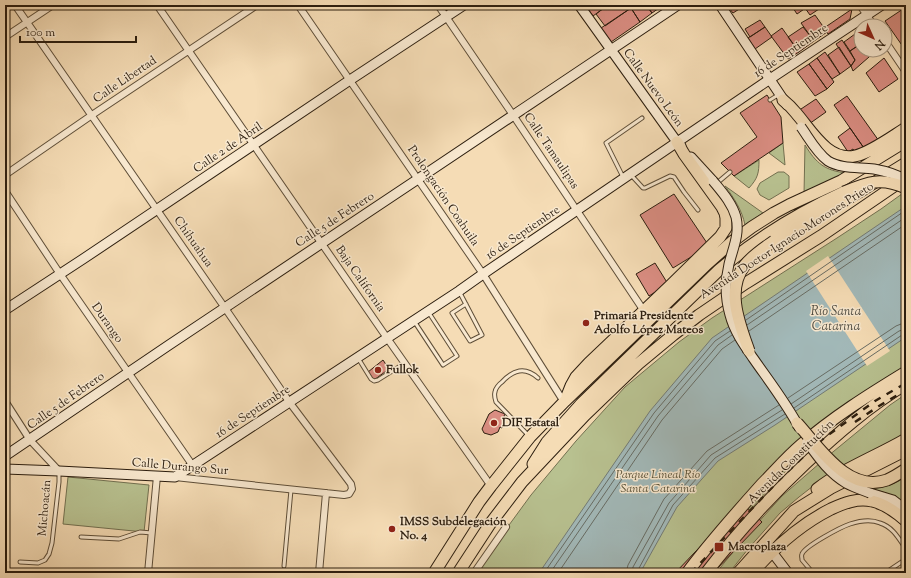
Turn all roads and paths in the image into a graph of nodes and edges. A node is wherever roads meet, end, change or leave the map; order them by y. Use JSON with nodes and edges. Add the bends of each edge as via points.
{"nodes":[{"id":1,"x":15,"y":5,"type":"edge"},
{"id":2,"x":53,"y":5,"type":"edge"},
{"id":3,"x":157,"y":5,"type":"edge"},
{"id":4,"x":258,"y":5,"type":"edge"},
{"id":5,"x":298,"y":5,"type":"edge"},
{"id":6,"x":438,"y":5,"type":"edge"},
{"id":7,"x":464,"y":5,"type":"edge"},
{"id":8,"x":579,"y":5,"type":"edge"},
{"id":9,"x":678,"y":5,"type":"edge"},
{"id":10,"x":720,"y":5,"type":"edge"},
{"id":11,"x":860,"y":5,"type":"edge"},
{"id":12,"x":882,"y":5,"type":"edge"},
{"id":13,"x":867,"y":15,"type":"junction"},
{"id":14,"x":446,"y":17,"type":"junction"},
{"id":15,"x":869,"y":18,"type":"edge"},
{"id":16,"x":27,"y":22,"type":"junction"},
{"id":17,"x":5,"y":37,"type":"edge"},
{"id":18,"x":611,"y":50,"type":"junction"},
{"id":19,"x":188,"y":51,"type":"junction"},
{"id":20,"x":893,"y":53,"type":"edge"},
{"id":21,"x":906,"y":72,"type":"edge"},
{"id":22,"x":770,"y":79,"type":"junction"},
{"id":23,"x":350,"y":80,"type":"junction"},
{"id":24,"x":782,"y":97,"type":"junction"},
{"id":25,"x":770,"y":100,"type":"dead end"},
{"id":26,"x":92,"y":115,"type":"junction"},
{"id":27,"x":513,"y":115,"type":"junction"},
{"id":28,"x":642,"y":118,"type":"dead end"},
{"id":29,"x":906,"y":128,"type":"edge"},
{"id":30,"x":906,"y":141,"type":"edge"},
{"id":31,"x":677,"y":142,"type":"junction"},
{"id":32,"x":254,"y":145,"type":"junction"},
{"id":33,"x":906,"y":163,"type":"edge"},
{"id":34,"x":730,"y":172,"type":"dead end"},
{"id":35,"x":5,"y":176,"type":"edge"},
{"id":36,"x":627,"y":177,"type":"junction"},
{"id":37,"x":418,"y":179,"type":"junction"},
{"id":38,"x":906,"y":179,"type":"edge"},
{"id":39,"x":715,"y":183,"type":"junction"},
{"id":40,"x":906,"y":188,"type":"edge"},
{"id":41,"x":5,"y":191,"type":"edge"},
{"id":42,"x":157,"y":210,"type":"junction"},
{"id":43,"x":698,"y":210,"type":"dead end"},
{"id":44,"x":578,"y":211,"type":"junction"},
{"id":45,"x":322,"y":243,"type":"junction"},
{"id":46,"x":60,"y":274,"type":"junction"},
{"id":47,"x":483,"y":274,"type":"junction"},
{"id":48,"x":459,"y":291,"type":"junction"},
{"id":49,"x":466,"y":304,"type":"junction"},
{"id":50,"x":225,"y":308,"type":"junction"},
{"id":51,"x":5,"y":310,"type":"edge"},
{"id":52,"x":428,"y":311,"type":"junction"},
{"id":53,"x":644,"y":311,"type":"junction"},
{"id":54,"x":413,"y":321,"type":"junction"},
{"id":55,"x":387,"y":338,"type":"junction"},
{"id":56,"x":749,"y":351,"type":"junction"},
{"id":57,"x":358,"y":357,"type":"junction"},
{"id":58,"x":405,"y":363,"type":"junction"},
{"id":59,"x":128,"y":372,"type":"junction"},
{"id":60,"x":906,"y":372,"type":"edge"},
{"id":61,"x":538,"y":378,"type":"dead end"},
{"id":62,"x":906,"y":384,"type":"edge"},
{"id":63,"x":5,"y":401,"type":"edge"},
{"id":64,"x":564,"y":402,"type":"junction"},
{"id":65,"x":290,"y":403,"type":"junction"},
{"id":66,"x":797,"y":423,"type":"junction"},
{"id":67,"x":530,"y":437,"type":"junction"},
{"id":68,"x":906,"y":439,"type":"edge"},
{"id":69,"x":30,"y":440,"type":"junction"},
{"id":70,"x":906,"y":450,"type":"edge"},
{"id":71,"x":5,"y":456,"type":"edge"},
{"id":72,"x":193,"y":466,"type":"junction"},
{"id":73,"x":5,"y":469,"type":"edge"},
{"id":74,"x":906,"y":469,"type":"edge"},
{"id":75,"x":59,"y":471,"type":"junction"},
{"id":76,"x":157,"y":476,"type":"junction"},
{"id":77,"x":175,"y":478,"type":"junction"},
{"id":78,"x":522,"y":482,"type":"junction"},
{"id":79,"x":491,"y":486,"type":"junction"},
{"id":80,"x":290,"y":490,"type":"junction"},
{"id":81,"x":351,"y":492,"type":"joint"},
{"id":82,"x":326,"y":494,"type":"junction"},
{"id":83,"x":906,"y":510,"type":"edge"},
{"id":84,"x":794,"y":511,"type":"junction"},
{"id":85,"x":906,"y":521,"type":"edge"},
{"id":86,"x":506,"y":527,"type":"dead end"},
{"id":87,"x":152,"y":533,"type":"junction"},
{"id":88,"x":81,"y":537,"type":"dead end"},
{"id":89,"x":906,"y":549,"type":"edge"},
{"id":90,"x":772,"y":552,"type":"junction"},
{"id":91,"x":906,"y":558,"type":"edge"},
{"id":92,"x":20,"y":562,"type":"dead end"},
{"id":93,"x":284,"y":566,"type":"dead end"},
{"id":94,"x":148,"y":573,"type":"edge"},
{"id":95,"x":319,"y":573,"type":"edge"},
{"id":96,"x":434,"y":573,"type":"edge"},
{"id":97,"x":458,"y":573,"type":"edge"},
{"id":98,"x":474,"y":573,"type":"edge"},
{"id":99,"x":687,"y":573,"type":"edge"},
{"id":100,"x":706,"y":573,"type":"edge"},
{"id":101,"x":738,"y":573,"type":"edge"},
{"id":102,"x":752,"y":573,"type":"edge"},
{"id":103,"x":788,"y":573,"type":"edge"},
{"id":104,"x":813,"y":573,"type":"edge"},
{"id":105,"x":885,"y":573,"type":"edge"}],
"edges":[{"from":1,"to":16,"type":"street","name":"Chihuahua"},
{"from":2,"to":16,"type":"street"},
{"from":3,"to":19,"type":"street","name":"Baja California"},
{"from":4,"to":19,"type":"street","name":"Calle Libertad"},
{"from":5,"to":23,"type":"street","name":"Prolongación Coahuila"},
{"from":6,"to":14,"type":"street","name":"Calle Tamaulipas"},
{"from":7,"to":14,"type":"street","name":"Calle 2 de Abril"},
{"from":8,"to":18,"type":"street","name":"Calle Nuevo León"},
{"from":9,"to":18,"type":"street","name":"Calle 5 de Febrero"},
{"from":10,"to":22,"type":"street"},
{"from":11,"to":13,"type":"street"},
{"from":12,"to":13,"type":"street","name":"16 de Septiembre"},
{"from":13,"to":15,"type":"street"},
{"from":13,"to":22,"type":"street","name":"16 de Septiembre"},
{"from":14,"to":23,"type":"street","name":"Calle 2 de Abril"},
{"from":14,"to":27,"type":"street","name":"Calle Tamaulipas"},
{"from":16,"to":17,"type":"street"},
{"from":16,"to":26,"type":"street","name":"Chihuahua"},
{"from":18,"to":27,"type":"street","name":"Calle 5 de Febrero"},
{"from":18,"to":31,"type":"street","name":"Calle Nuevo León"},
{"from":19,"to":26,"type":"street","name":"Calle Libertad"},
{"from":19,"to":32,"type":"street","name":"Baja California"},
{"from":20,"to":21,"type":"street"},
{"from":22,"to":24,"type":"street"},
{"from":22,"to":31,"type":"street","name":"16 de Septiembre"},
{"from":23,"to":32,"type":"street","name":"Calle 2 de Abril"},
{"from":23,"to":37,"type":"street","name":"Prolongación Coahuila"},
{"from":24,"to":25,"type":"lane"},
{"from":24,"to":29,"type":"highway","via":[[819,141],[841,156],[861,154]]},
{"from":24,"to":38,"type":"street","bridge":true,"via":[[817,150],[833,163],[876,169]]},
{"from":26,"to":35,"type":"street","name":"Calle Libertad"},
{"from":26,"to":42,"type":"street","name":"Chihuahua"},
{"from":27,"to":37,"type":"street","name":"Calle 5 de Febrero"},
{"from":27,"to":44,"type":"street","name":"Calle Tamaulipas"},
{"from":28,"to":36,"type":"lane","via":[[606,143]]},
{"from":30,"to":64,"type":"highway","name":"Avenida Doctor Ignacio Morones Prieto","via":[[841,181],[789,205],[733,241]]},
{"from":31,"to":36,"type":"street","name":"16 de Septiembre"},
{"from":31,"to":39,"type":"street","name":"Calle Nuevo León"},
{"from":31,"to":53,"type":"highway","via":[[722,207],[726,228]]},
{"from":32,"to":42,"type":"street","name":"Calle 2 de Abril"},
{"from":32,"to":45,"type":"street","name":"Baja California"},
{"from":33,"to":56,"type":"highway","bridge":true,"via":[[774,241],[746,263],[737,279],[735,299],[739,322]]},
{"from":34,"to":39,"type":"lane"},
{"from":36,"to":43,"type":"lane","via":[[643,188],[670,176],[674,177]]},
{"from":36,"to":44,"type":"street","name":"16 de Septiembre"},
{"from":37,"to":45,"type":"street","name":"Calle 5 de Febrero"},
{"from":37,"to":47,"type":"street","name":"Prolongación Coahuila"},
{"from":38,"to":78,"type":"highway","name":"Avenida Doctor Ignacio Morones Prieto","via":[[746,283],[672,335],[585,415]]},
{"from":39,"to":56,"type":"street","name":"Calle Nuevo León","bridge":true,"via":[[726,197],[736,218],[737,238],[727,273],[726,295],[730,317]]},
{"from":40,"to":78,"type":"highway","bridge":true,"via":[[884,182],[864,184],[806,211],[739,253],[581,404],[547,442]]},
{"from":41,"to":46,"type":"street","name":"Durango"},
{"from":42,"to":46,"type":"street","name":"Calle 2 de Abril"},
{"from":42,"to":50,"type":"street","name":"Chihuahua"},
{"from":44,"to":47,"type":"street","name":"16 de Septiembre"},
{"from":44,"to":53,"type":"street","name":"Calle Tamaulipas"},
{"from":45,"to":50,"type":"street","name":"Calle 5 de Febrero"},
{"from":45,"to":55,"type":"street","name":"Baja California"},
{"from":46,"to":51,"type":"street","name":"Calle 2 de Abril"},
{"from":46,"to":59,"type":"street","name":"Durango"},
{"from":47,"to":48,"type":"street","name":"16 de Septiembre"},
{"from":47,"to":64,"type":"street","name":"Prolongación Coahuila"},
{"from":48,"to":49,"type":"lane"},
{"from":48,"to":52,"type":"street","name":"16 de Septiembre"},
{"from":49,"to":49,"type":"lane","via":[[482,335],[470,341],[452,313]]},
{"from":50,"to":59,"type":"street","name":"Calle 5 de Febrero"},
{"from":50,"to":65,"type":"street","name":"Chihuahua"},
{"from":52,"to":54,"type":"street","name":"16 de Septiembre"},
{"from":52,"to":54,"type":"lane","via":[[457,356],[443,365]]},
{"from":53,"to":64,"type":"highway","via":[[576,377]]},
{"from":54,"to":55,"type":"street","name":"16 de Septiembre"},
{"from":55,"to":57,"type":"street","name":"16 de Septiembre"},
{"from":55,"to":58,"type":"street","name":"Baja California"},
{"from":56,"to":66,"type":"street","name":"Calle Nuevo León","bridge":true},
{"from":57,"to":58,"type":"lane","via":[[374,381]]},
{"from":57,"to":65,"type":"street","name":"16 de Septiembre"},
{"from":58,"to":79,"type":"street","name":"Baja California"},
{"from":59,"to":69,"type":"street","name":"Calle 5 de Febrero"},
{"from":59,"to":72,"type":"street","name":"Durango"},
{"from":60,"to":99,"type":"highway","via":[[850,407],[801,445],[747,501]]},
{"from":61,"to":67,"type":"lane","via":[[525,370],[513,372],[495,392],[496,402]]},
{"from":62,"to":100,"type":"highway","name":"Avenida Constitución","via":[[863,414],[814,455],[752,517]]},
{"from":63,"to":69,"type":"street","name":"Michoacán"},
{"from":64,"to":67,"type":"highway","name":"Avenida Doctor Ignacio Morones Prieto"},
{"from":65,"to":72,"type":"street","name":"16 de Septiembre"},
{"from":65,"to":81,"type":"street","name":"Chihuahua","via":[[348,480],[352,487]]},
{"from":66,"to":74,"type":"highway","bridge":true,"via":[[824,455],[856,479],[879,482]]},
{"from":66,"to":83,"type":"street","name":"Calle Nuevo León","bridge":true,"via":[[816,455],[837,477],[847,484],[893,500]]},
{"from":67,"to":79,"type":"highway","name":"Avenida Doctor Ignacio Morones Prieto"},
{"from":68,"to":84,"type":"highway","via":[[829,480]]},
{"from":69,"to":71,"type":"street","name":"Calle 5 de Febrero"},
{"from":69,"to":75,"type":"street","name":"Michoacán"},
{"from":70,"to":84,"type":"highway","via":[[831,488]]},
{"from":72,"to":77,"type":"street","name":"16 de Septiembre"},
{"from":73,"to":75,"type":"street","name":"Calle Durango Sur"},
{"from":75,"to":76,"type":"street","name":"Calle Durango Sur"},
{"from":75,"to":92,"type":"lane","name":"Michoacán","via":[[49,554],[45,560],[38,563]]},
{"from":76,"to":77,"type":"street","name":"Calle Durango Sur"},
{"from":76,"to":87,"type":"street"},
{"from":77,"to":80,"type":"street","name":"Calle Durango Sur"},
{"from":78,"to":97,"type":"highway","name":"Avenida Doctor Ignacio Morones Prieto","via":[[490,524]]},
{"from":79,"to":96,"type":"highway","name":"Avenida Doctor Ignacio Morones Prieto"},
{"from":80,"to":82,"type":"street","name":"Calle Durango Sur"},
{"from":80,"to":93,"type":"lane"},
{"from":81,"to":82,"type":"street","name":"Calle Durango Sur","via":[[347,495]]},
{"from":82,"to":95,"type":"street"},
{"from":84,"to":101,"type":"highway"},
{"from":85,"to":90,"type":"highway","via":[[880,503],[867,500],[853,501],[841,504],[802,525]]},
{"from":86,"to":98,"type":"street"},
{"from":87,"to":88,"type":"lane","via":[[140,532],[119,539]]},
{"from":87,"to":94,"type":"street"},
{"from":89,"to":104,"type":"lane","via":[[886,525],[875,521],[849,524],[803,552],[802,560]]},
{"from":90,"to":102,"type":"highway"},
{"from":90,"to":103,"type":"street"},
{"from":91,"to":105,"type":"lane"}]}
